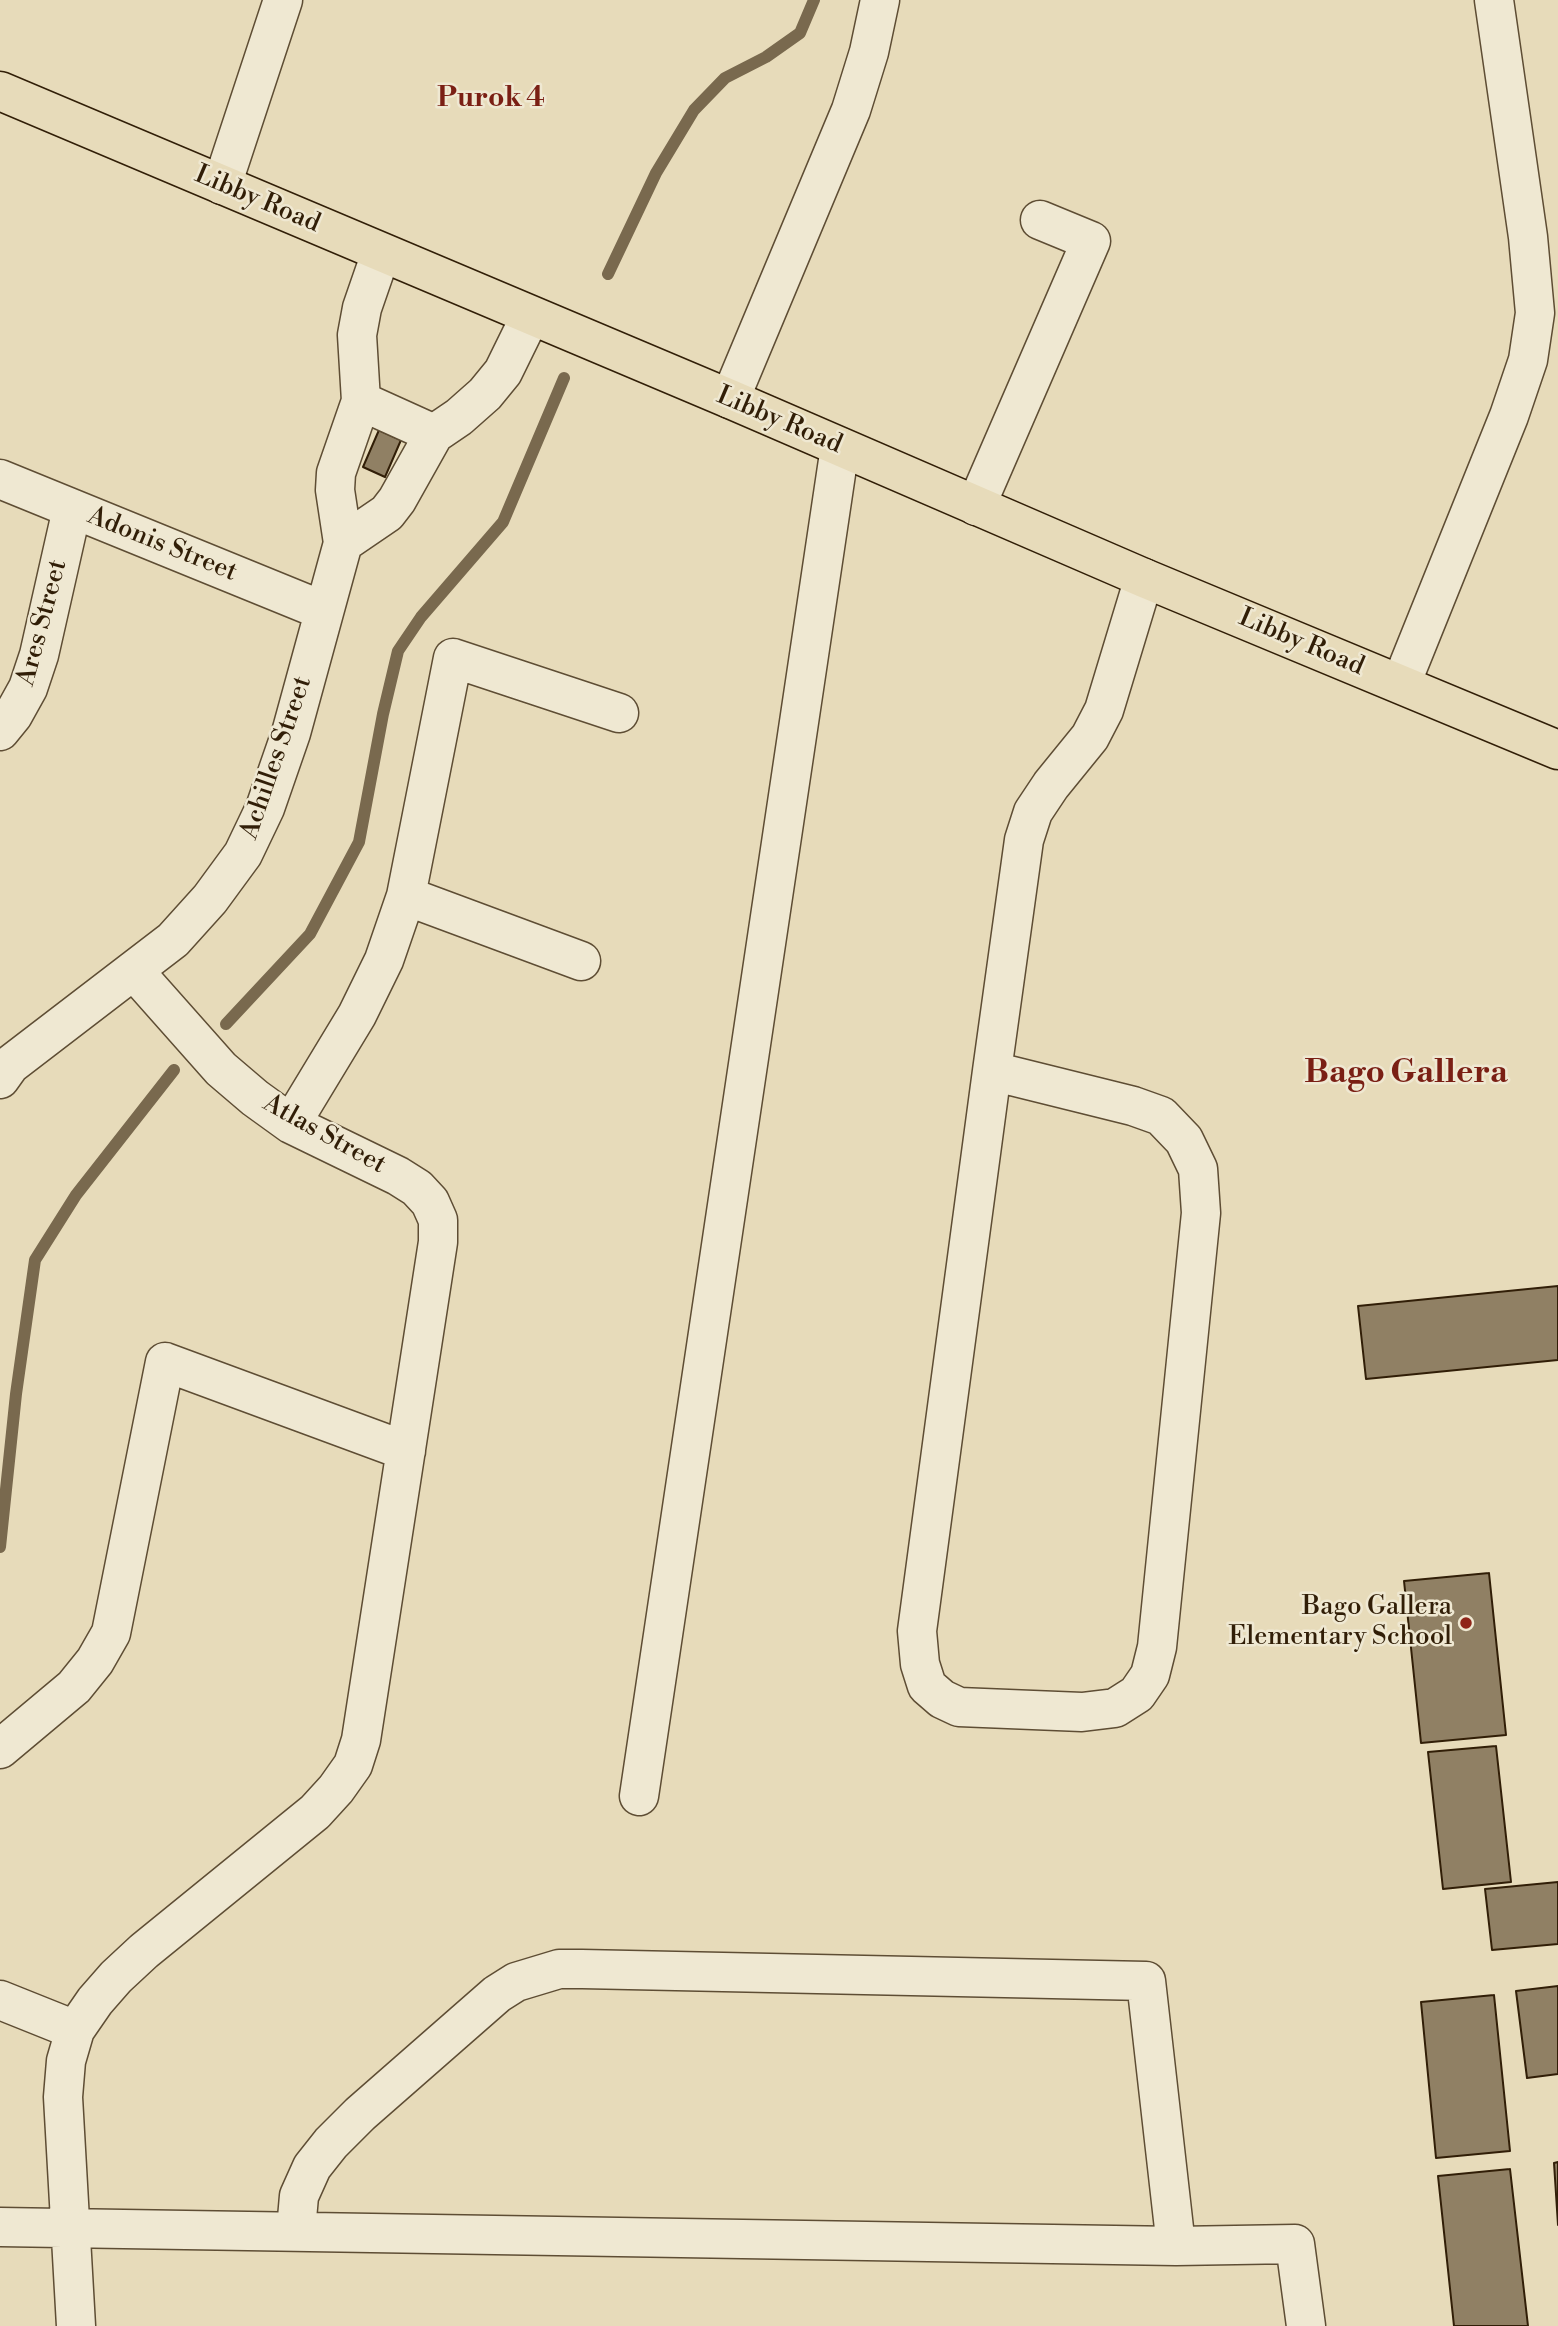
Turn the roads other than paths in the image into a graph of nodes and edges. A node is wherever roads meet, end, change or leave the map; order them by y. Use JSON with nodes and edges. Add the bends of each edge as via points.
{"nodes":[{"id":1,"x":283,"y":0,"type":"edge"},
{"id":2,"x":880,"y":0,"type":"edge"},
{"id":3,"x":1494,"y":0,"type":"edge"},
{"id":4,"x":0,"y":91,"type":"edge"},
{"id":5,"x":222,"y":185,"type":"junction"},
{"id":6,"x":1040,"y":220,"type":"dead end"},
{"id":7,"x":381,"y":253,"type":"junction"},
{"id":8,"x":530,"y":317,"type":"junction"},
{"id":9,"x":730,"y":399,"type":"junction"},
{"id":10,"x":360,"y":401,"type":"junction"},
{"id":11,"x":434,"y":434,"type":"junction"},
{"id":12,"x":840,"y":447,"type":"junction"},
{"id":13,"x":0,"y":479,"type":"edge"},
{"id":14,"x":976,"y":506,"type":"junction"},
{"id":15,"x":72,"y":509,"type":"junction"},
{"id":16,"x":343,"y":543,"type":"junction"},
{"id":17,"x":1144,"y":578,"type":"junction"},
{"id":18,"x":324,"y":611,"type":"junction"},
{"id":19,"x":1401,"y":684,"type":"junction"},
{"id":20,"x":619,"y":713,"type":"dead end"},
{"id":21,"x":0,"y":731,"type":"edge"},
{"id":22,"x":1558,"y":750,"type":"edge"},
{"id":23,"x":406,"y":896,"type":"junction"},
{"id":24,"x":581,"y":961,"type":"dead end"},
{"id":25,"x":135,"y":972,"type":"junction"},
{"id":26,"x":992,"y":1071,"type":"junction"},
{"id":27,"x":0,"y":1079,"type":"edge"},
{"id":28,"x":291,"y":1124,"type":"junction"},
{"id":29,"x":406,"y":1451,"type":"junction"},
{"id":30,"x":0,"y":1749,"type":"edge"},
{"id":31,"x":639,"y":1796,"type":"dead end"},
{"id":32,"x":0,"y":2000,"type":"edge"},
{"id":33,"x":75,"y":2030,"type":"junction"},
{"id":34,"x":71,"y":2226,"type":"junction"},
{"id":35,"x":0,"y":2227,"type":"edge"},
{"id":36,"x":296,"y":2230,"type":"junction"},
{"id":37,"x":1175,"y":2246,"type":"junction"},
{"id":38,"x":76,"y":2326,"type":"edge"},
{"id":39,"x":1306,"y":2326,"type":"edge"}],
"edges":[{"from":1,"to":5,"type":"street"},
{"from":2,"to":9,"type":"street","via":[[851,110]]},
{"from":3,"to":19,"type":"street","via":[[1535,313],[1528,360],[1509,416]]},
{"from":4,"to":5,"type":"main road","name":"Libby Road"},
{"from":5,"to":7,"type":"main road","name":"Libby Road"},
{"from":6,"to":14,"type":"street","via":[[1091,241]]},
{"from":7,"to":8,"type":"main road","name":"Libby Road"},
{"from":7,"to":10,"type":"street","name":"Achilles Street","via":[[356,335]]},
{"from":8,"to":9,"type":"main road","name":"Libby Road"},
{"from":8,"to":11,"type":"street","via":[[503,372],[485,394]]},
{"from":9,"to":12,"type":"main road","name":"Libby Road"},
{"from":10,"to":11,"type":"street"},
{"from":10,"to":16,"type":"street","name":"Achilles Street","via":[[336,473]]},
{"from":11,"to":16,"type":"street","via":[[387,513]]},
{"from":12,"to":14,"type":"main road","name":"Libby Road"},
{"from":12,"to":31,"type":"street"},
{"from":13,"to":15,"type":"street","name":"Adonis Street"},
{"from":14,"to":17,"type":"main road","name":"Libby Road"},
{"from":15,"to":18,"type":"street","name":"Adonis Street"},
{"from":15,"to":21,"type":"street","name":"Ares Street","via":[[39,655],[28,688]]},
{"from":16,"to":18,"type":"street","name":"Achilles Street"},
{"from":17,"to":19,"type":"main road","name":"Libby Road"},
{"from":17,"to":26,"type":"street","via":[[1104,710],[1090,737],[1033,812],[1024,839]]},
{"from":18,"to":25,"type":"street","name":"Achilles Street","via":[[291,733],[243,854],[173,940]]},
{"from":19,"to":22,"type":"main road","name":"Libby Road"},
{"from":20,"to":23,"type":"street","via":[[453,659]]},
{"from":23,"to":24,"type":"street"},
{"from":23,"to":28,"type":"street","via":[[384,960],[357,1015]]},
{"from":25,"to":27,"type":"street","name":"Achilles Street","via":[[10,1065]]},
{"from":25,"to":28,"type":"street","name":"Atlas Street","via":[[220,1069]]},
{"from":26,"to":26,"type":"street","via":[[917,1631],[920,1664],[927,1686],[959,1707],[1082,1712],[1115,1708],[1136,1694],[1150,1675],[1157,1647],[1201,1213],[1198,1169],[1184,1140],[1161,1116]]},
{"from":28,"to":29,"type":"street","name":"Atlas Street","via":[[417,1188],[438,1220],[439,1242]]},
{"from":29,"to":30,"type":"street","via":[[165,1362],[111,1633],[74,1687]]},
{"from":29,"to":33,"type":"street","via":[[361,1740],[353,1765],[315,1812],[116,1977]]},
{"from":32,"to":33,"type":"street"},
{"from":33,"to":34,"type":"street","via":[[63,2097]]},
{"from":34,"to":35,"type":"street"},
{"from":34,"to":36,"type":"street"},
{"from":34,"to":38,"type":"street"},
{"from":36,"to":37,"type":"street"},
{"from":36,"to":37,"type":"street","via":[[299,2196],[312,2167],[331,2143],[497,1994],[537,1974],[596,1969],[1146,1981]]},
{"from":37,"to":39,"type":"street","via":[[1295,2244]]}]}
